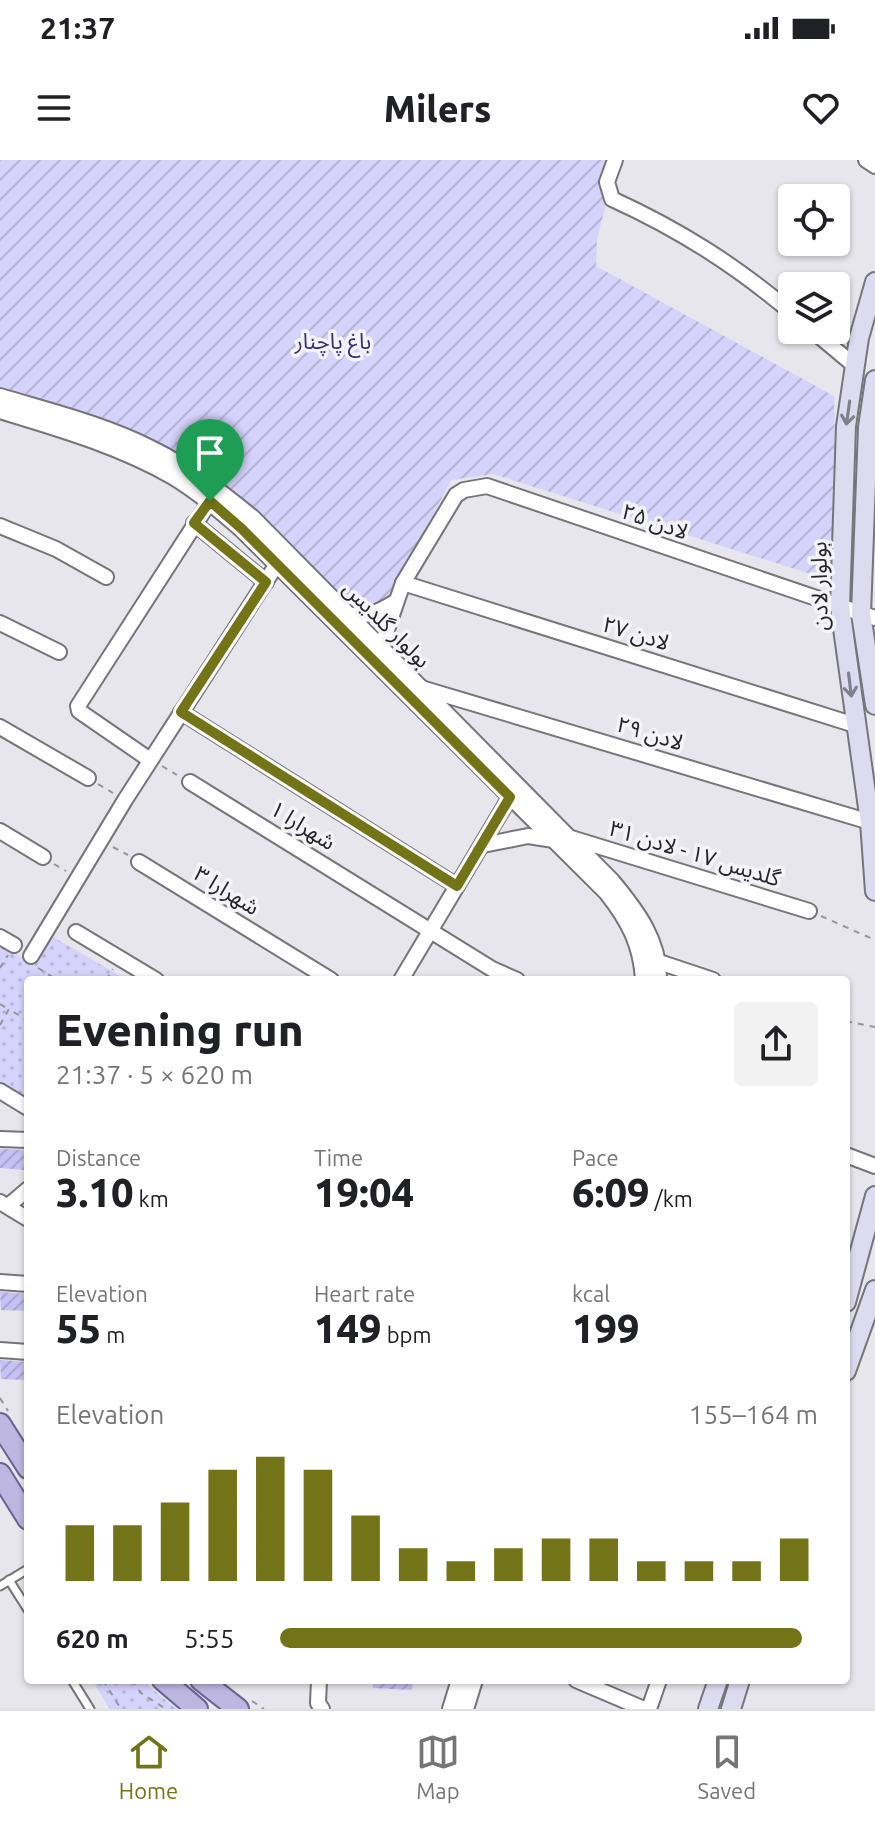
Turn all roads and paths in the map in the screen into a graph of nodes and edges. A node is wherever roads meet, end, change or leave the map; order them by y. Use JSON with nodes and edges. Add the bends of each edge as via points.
{"nodes":[{"id":1,"x":615,"y":160,"type":"edge"},
{"id":2,"x":866,"y":160,"type":"edge"},
{"id":3,"x":875,"y":166,"type":"edge"},
{"id":4,"x":875,"y":282,"type":"edge"},
{"id":5,"x":778,"y":301,"type":"edge"},
{"id":6,"x":829,"y":344,"type":"edge"},
{"id":7,"x":855,"y":366,"type":"junction"},
{"id":8,"x":875,"y":380,"type":"edge"},
{"id":9,"x":0,"y":397,"type":"edge"},
{"id":10,"x":0,"y":410,"type":"edge"},
{"id":11,"x":210,"y":501,"type":"junction"},
{"id":12,"x":194,"y":523,"type":"junction"},
{"id":13,"x":0,"y":526,"type":"edge"},
{"id":14,"x":277,"y":564,"type":"junction"},
{"id":15,"x":868,"y":565,"type":"edge"},
{"id":16,"x":106,"y":577,"type":"dead end"},
{"id":17,"x":266,"y":582,"type":"junction"},
{"id":18,"x":403,"y":583,"type":"junction"},
{"id":19,"x":395,"y":602,"type":"junction"},
{"id":20,"x":840,"y":607,"type":"junction"},
{"id":21,"x":345,"y":614,"type":"junction"},
{"id":22,"x":868,"y":616,"type":"edge"},
{"id":23,"x":0,"y":623,"type":"edge"},
{"id":24,"x":380,"y":650,"type":"junction"},
{"id":25,"x":59,"y":652,"type":"dead end"},
{"id":26,"x":418,"y":687,"type":"junction"},
{"id":27,"x":875,"y":705,"type":"edge"},
{"id":28,"x":181,"y":712,"type":"junction"},
{"id":29,"x":855,"y":725,"type":"junction"},
{"id":30,"x":0,"y":727,"type":"edge"},
{"id":31,"x":150,"y":760,"type":"junction"},
{"id":32,"x":88,"y":778,"type":"joint"},
{"id":33,"x":190,"y":782,"type":"joint"},
{"id":34,"x":514,"y":792,"type":"junction"},
{"id":35,"x":125,"y":800,"type":"junction"},
{"id":36,"x":870,"y":822,"type":"junction"},
{"id":37,"x":0,"y":831,"type":"edge"},
{"id":38,"x":561,"y":838,"type":"junction"},
{"id":39,"x":100,"y":839,"type":"junction"},
{"id":40,"x":483,"y":845,"type":"junction"},
{"id":41,"x":43,"y":857,"type":"joint"},
{"id":42,"x":139,"y":862,"type":"joint"},
{"id":43,"x":77,"y":878,"type":"junction"},
{"id":44,"x":457,"y":886,"type":"junction"},
{"id":45,"x":875,"y":891,"type":"edge"},
{"id":46,"x":809,"y":911,"type":"joint"},
{"id":47,"x":431,"y":930,"type":"junction"},
{"id":48,"x":76,"y":932,"type":"dead end"},
{"id":49,"x":0,"y":937,"type":"edge"},
{"id":50,"x":875,"y":940,"type":"edge"},
{"id":51,"x":14,"y":945,"type":"dead end"},
{"id":52,"x":31,"y":956,"type":"joint"},
{"id":53,"x":656,"y":961,"type":"junction"},
{"id":54,"x":51,"y":976,"type":"edge"},
{"id":55,"x":149,"y":976,"type":"edge"},
{"id":56,"x":324,"y":976,"type":"edge"},
{"id":57,"x":403,"y":976,"type":"edge"},
{"id":58,"x":508,"y":976,"type":"edge"},
{"id":59,"x":643,"y":976,"type":"edge"},
{"id":60,"x":658,"y":976,"type":"edge"},
{"id":61,"x":701,"y":976,"type":"edge"},
{"id":62,"x":0,"y":1004,"type":"edge"},
{"id":63,"x":9,"y":1009,"type":"junction"},
{"id":64,"x":24,"y":1018,"type":"edge"},
{"id":65,"x":850,"y":1022,"type":"edge"},
{"id":66,"x":0,"y":1023,"type":"edge"},
{"id":67,"x":875,"y":1027,"type":"edge"},
{"id":68,"x":0,"y":1091,"type":"edge"},
{"id":69,"x":24,"y":1106,"type":"edge"},
{"id":70,"x":0,"y":1139,"type":"edge"},
{"id":71,"x":24,"y":1140,"type":"edge"},
{"id":72,"x":850,"y":1157,"type":"edge"},
{"id":73,"x":875,"y":1166,"type":"edge"},
{"id":74,"x":24,"y":1192,"type":"edge"},
{"id":75,"x":875,"y":1196,"type":"edge"},
{"id":76,"x":3,"y":1205,"type":"edge"},
{"id":77,"x":24,"y":1217,"type":"edge"},
{"id":78,"x":0,"y":1282,"type":"edge"},
{"id":79,"x":24,"y":1284,"type":"edge"},
{"id":80,"x":850,"y":1287,"type":"edge"},
{"id":81,"x":875,"y":1290,"type":"edge"},
{"id":82,"x":0,"y":1350,"type":"edge"},
{"id":83,"x":24,"y":1352,"type":"edge"},
{"id":84,"x":850,"y":1360,"type":"edge"},
{"id":85,"x":0,"y":1424,"type":"edge"},
{"id":86,"x":24,"y":1462,"type":"edge"},
{"id":87,"x":0,"y":1474,"type":"edge"},
{"id":88,"x":24,"y":1513,"type":"edge"},
{"id":89,"x":24,"y":1571,"type":"edge"},
{"id":90,"x":9,"y":1580,"type":"junction"},
{"id":91,"x":0,"y":1586,"type":"edge"},
{"id":92,"x":24,"y":1604,"type":"edge"},
{"id":93,"x":74,"y":1684,"type":"edge"},
{"id":94,"x":105,"y":1684,"type":"edge"},
{"id":95,"x":135,"y":1684,"type":"edge"},
{"id":96,"x":168,"y":1684,"type":"edge"},
{"id":97,"x":206,"y":1684,"type":"edge"},
{"id":98,"x":319,"y":1684,"type":"edge"},
{"id":99,"x":459,"y":1684,"type":"edge"},
{"id":100,"x":473,"y":1684,"type":"edge"},
{"id":101,"x":586,"y":1684,"type":"edge"},
{"id":102,"x":657,"y":1684,"type":"edge"},
{"id":103,"x":717,"y":1684,"type":"edge"},
{"id":104,"x":739,"y":1684,"type":"edge"},
{"id":105,"x":90,"y":1709,"type":"edge"},
{"id":106,"x":121,"y":1709,"type":"edge"},
{"id":107,"x":166,"y":1709,"type":"edge"},
{"id":108,"x":197,"y":1709,"type":"edge"},
{"id":109,"x":238,"y":1709,"type":"edge"},
{"id":110,"x":322,"y":1709,"type":"edge"},
{"id":111,"x":451,"y":1709,"type":"edge"},
{"id":112,"x":465,"y":1709,"type":"edge"},
{"id":113,"x":646,"y":1709,"type":"edge"},
{"id":114,"x":708,"y":1709,"type":"edge"},
{"id":115,"x":731,"y":1709,"type":"edge"}],
"edges":[{"from":1,"to":5,"type":"street","via":[[607,182],[612,199],[664,223]]},
{"from":2,"to":3,"type":"street"},
{"from":4,"to":7,"type":"main road","name":"بولوار لادن"},
{"from":6,"to":7,"type":"street"},
{"from":7,"to":20,"type":"main road","name":"بولوار لادن","one_way":true,"via":[[846,426]]},
{"from":8,"to":15,"type":"main road","name":"بولوار لادن","via":[[868,427]]},
{"from":9,"to":21,"type":"street","name":"بولوار گلدیس","via":[[113,432],[183,466],[252,518]]},
{"from":10,"to":11,"type":"street","name":"بولوار گلدیس","via":[[108,444]]},
{"from":11,"to":12,"type":"street"},
{"from":11,"to":14,"type":"street","name":"بولوار گلدیس"},
{"from":12,"to":17,"type":"street"},
{"from":12,"to":31,"type":"street","via":[[78,706]]},
{"from":13,"to":16,"type":"street"},
{"from":14,"to":17,"type":"street"},
{"from":14,"to":34,"type":"street","name":"بولوار گلدیس"},
{"from":15,"to":22,"type":"main road","name":"بولوار لادن"},
{"from":17,"to":28,"type":"street"},
{"from":18,"to":19,"type":"street"},
{"from":18,"to":20,"type":"street","name":"لادن ۲۵","via":[[456,495],[487,486]]},
{"from":18,"to":29,"type":"street","name":"لادن ۲۷"},
{"from":19,"to":21,"type":"street","via":[[374,615]]},
{"from":19,"to":24,"type":"street"},
{"from":20,"to":22,"type":"street","name":"لادن ۲۵"},
{"from":20,"to":29,"type":"main road","name":"بولوار لادن","one_way":true},
{"from":21,"to":24,"type":"street","name":"بولوار گلدیس"},
{"from":22,"to":27,"type":"main road","name":"بولوار لادن"},
{"from":23,"to":25,"type":"street"},
{"from":24,"to":26,"type":"street","name":"بولوار گلدیس"},
{"from":26,"to":34,"type":"street","name":"بولوار گلدیس"},
{"from":26,"to":36,"type":"street","name":"لادن ۲۹"},
{"from":28,"to":31,"type":"street"},
{"from":28,"to":44,"type":"street"},
{"from":29,"to":36,"type":"main road","name":"بولوار لادن"},
{"from":30,"to":32,"type":"street"},
{"from":31,"to":33,"type":"path"},
{"from":31,"to":35,"type":"street"},
{"from":32,"to":35,"type":"path"},
{"from":33,"to":47,"type":"street","name":"شهرارا ۱"},
{"from":34,"to":38,"type":"street","name":"بولوار گلدیس"},
{"from":34,"to":40,"type":"street"},
{"from":35,"to":39,"type":"street"},
{"from":36,"to":45,"type":"main road","name":"بولوار لادن"},
{"from":37,"to":41,"type":"street"},
{"from":38,"to":40,"type":"street","name":"گلدیس ۱۷ - لادن ۳۱","via":[[528,836]]},
{"from":38,"to":46,"type":"street","name":"گلدیس ۱۷ - لادن ۳۱"},
{"from":38,"to":53,"type":"street","name":"بولوار گلدیس","via":[[612,882],[641,917]]},
{"from":38,"to":59,"type":"street","name":"بولوار گلدیس","via":[[629,920]]},
{"from":39,"to":42,"type":"path"},
{"from":39,"to":43,"type":"street"},
{"from":40,"to":44,"type":"street"},
{"from":41,"to":43,"type":"path"},
{"from":42,"to":56,"type":"street","name":"شهرارا ۳"},
{"from":43,"to":52,"type":"street"},
{"from":44,"to":47,"type":"street"},
{"from":46,"to":50,"type":"path"},
{"from":47,"to":57,"type":"street"},
{"from":47,"to":58,"type":"street","name":"شهرارا ۱"},
{"from":48,"to":55,"type":"street"},
{"from":49,"to":51,"type":"street"},
{"from":52,"to":54,"type":"path","via":[[33,965]]},
{"from":53,"to":60,"type":"street","name":"بولوار گلدیس"},
{"from":53,"to":61,"type":"street"},
{"from":62,"to":63,"type":"path"},
{"from":63,"to":64,"type":"path"},
{"from":63,"to":66,"type":"path"},
{"from":65,"to":67,"type":"path"},
{"from":68,"to":69,"type":"street"},
{"from":70,"to":71,"type":"street"},
{"from":72,"to":73,"type":"street"},
{"from":74,"to":76,"type":"street"},
{"from":75,"to":80,"type":"main road"},
{"from":76,"to":77,"type":"street"},
{"from":78,"to":79,"type":"street"},
{"from":81,"to":84,"type":"main road"},
{"from":82,"to":83,"type":"street"},
{"from":85,"to":86,"type":"main road"},
{"from":87,"to":88,"type":"main road"},
{"from":89,"to":90,"type":"lane"},
{"from":90,"to":91,"type":"lane"},
{"from":90,"to":92,"type":"lane"},
{"from":93,"to":105,"type":"lane"},
{"from":94,"to":106,"type":"path"},
{"from":95,"to":107,"type":"path"},
{"from":96,"to":108,"type":"main road"},
{"from":97,"to":109,"type":"main road"},
{"from":98,"to":110,"type":"street"},
{"from":99,"to":111,"type":"street"},
{"from":100,"to":112,"type":"street"},
{"from":101,"to":113,"type":"street"},
{"from":102,"to":113,"type":"street"},
{"from":103,"to":114,"type":"main road"},
{"from":104,"to":115,"type":"main road"}]}
